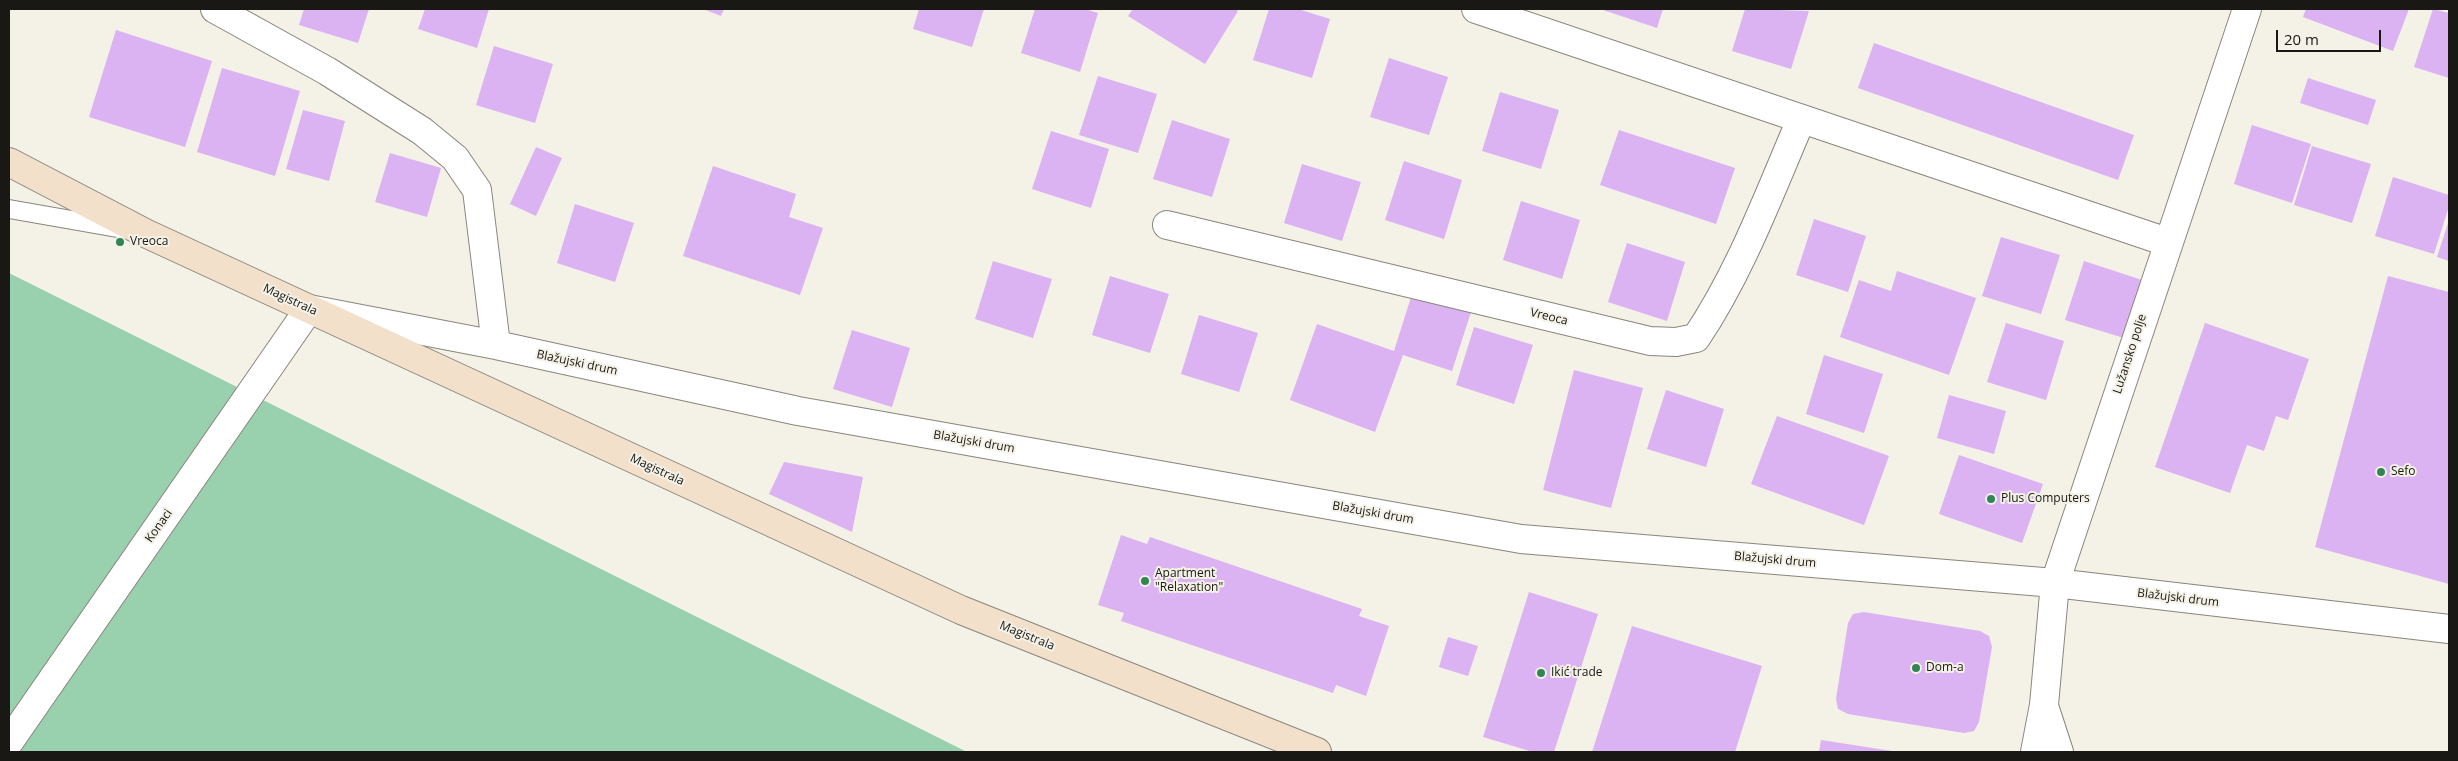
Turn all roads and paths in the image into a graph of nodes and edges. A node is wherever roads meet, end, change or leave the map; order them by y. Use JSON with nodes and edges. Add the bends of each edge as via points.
{"nodes":[{"id":1,"x":215,"y":9,"type":"edge"},
{"id":2,"x":1476,"y":9,"type":"edge"},
{"id":3,"x":2246,"y":9,"type":"edge"},
{"id":4,"x":1801,"y":120,"type":"junction"},
{"id":5,"x":9,"y":162,"type":"edge"},
{"id":6,"x":9,"y":209,"type":"edge"},
{"id":7,"x":1167,"y":225,"type":"dead end"},
{"id":8,"x":145,"y":234,"type":"junction"},
{"id":9,"x":2167,"y":242,"type":"junction"},
{"id":10,"x":309,"y":309,"type":"junction"},
{"id":11,"x":496,"y":345,"type":"junction"},
{"id":12,"x":2054,"y":583,"type":"junction"},
{"id":13,"x":2449,"y":629,"type":"edge"},
{"id":14,"x":2044,"y":705,"type":"junction"},
{"id":15,"x":9,"y":742,"type":"edge"},
{"id":16,"x":1318,"y":752,"type":"edge"},
{"id":17,"x":2035,"y":752,"type":"edge"},
{"id":18,"x":2059,"y":752,"type":"edge"}],
"edges":[{"from":1,"to":11,"type":"street","via":[[327,71],[422,131],[454,158],[477,190]]},
{"from":2,"to":4,"type":"street"},
{"from":3,"to":9,"type":"street","name":"Lužansko polje"},
{"from":4,"to":7,"type":"street","name":"Vreoca","via":[[1734,274],[1713,312],[1696,338],[1676,342],[1650,341]]},
{"from":4,"to":9,"type":"street"},
{"from":5,"to":8,"type":"main road","name":"Magistrala"},
{"from":6,"to":8,"type":"lane"},
{"from":8,"to":10,"type":"main road","name":"Magistrala"},
{"from":9,"to":12,"type":"street","name":"Lužansko polje"},
{"from":10,"to":11,"type":"street","name":"Blažujski drum"},
{"from":10,"to":15,"type":"street","name":"Konaci"},
{"from":10,"to":16,"type":"main road","name":"Magistrala","via":[[961,610]]},
{"from":11,"to":12,"type":"street","name":"Blažujski drum","via":[[798,411],[1514,538]]},
{"from":12,"to":13,"type":"street","name":"Blažujski drum"},
{"from":12,"to":14,"type":"street","name":"Lužansko polje"},
{"from":14,"to":17,"type":"street","name":"Lužansko polje"},
{"from":14,"to":18,"type":"street","name":"Lužansko polje"}]}
